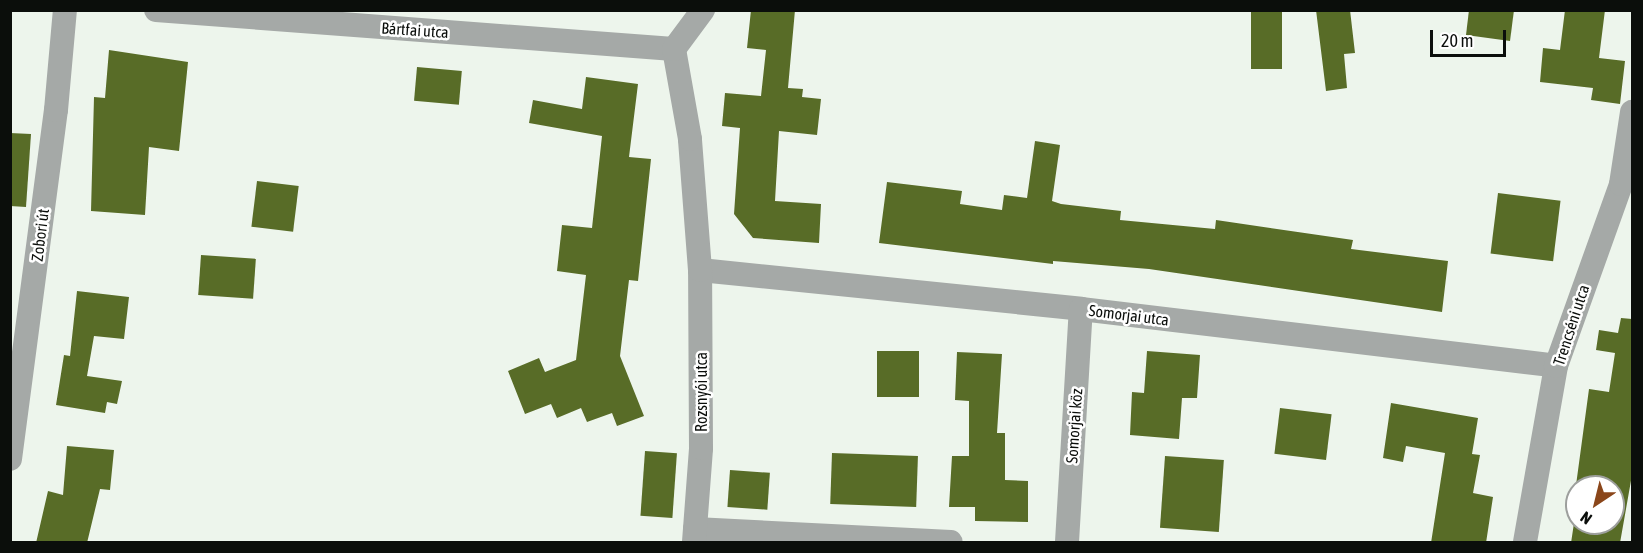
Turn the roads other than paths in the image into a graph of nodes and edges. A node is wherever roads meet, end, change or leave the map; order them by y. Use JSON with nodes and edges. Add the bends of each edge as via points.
{"nodes":[{"id":1,"x":65,"y":10,"type":"edge"},
{"id":2,"x":156,"y":10,"type":"edge"},
{"id":3,"x":703,"y":10,"type":"edge"},
{"id":4,"x":674,"y":49,"type":"junction"},
{"id":5,"x":1632,"y":112,"type":"edge"},
{"id":6,"x":700,"y":270,"type":"junction"},
{"id":7,"x":1081,"y":309,"type":"junction"},
{"id":8,"x":1556,"y":366,"type":"junction"},
{"id":9,"x":10,"y":459,"type":"edge"},
{"id":10,"x":694,"y":536,"type":"edge"},
{"id":11,"x":951,"y":543,"type":"edge"},
{"id":12,"x":1066,"y":543,"type":"edge"},
{"id":13,"x":1525,"y":543,"type":"edge"}],
"edges":[{"from":1,"to":9,"type":"street","name":"Zobori út","via":[[56,110]]},
{"from":2,"to":4,"type":"street","name":"Bártfai utca"},
{"from":3,"to":4,"type":"street"},
{"from":4,"to":6,"type":"street","name":"Rozsnyói utca","via":[[690,140]]},
{"from":5,"to":8,"type":"street","name":"Trencséni utca","via":[[1621,184]]},
{"from":6,"to":7,"type":"street","name":"Somorjai utca"},
{"from":6,"to":10,"type":"street","name":"Rozsnyói utca","via":[[701,448]]},
{"from":7,"to":8,"type":"street","name":"Somorjai utca"},
{"from":7,"to":12,"type":"street","name":"Somorjai köz"},
{"from":8,"to":13,"type":"street","name":"Trencséni utca"},
{"from":10,"to":11,"type":"street","name":"Rozsnyói utca"}]}
